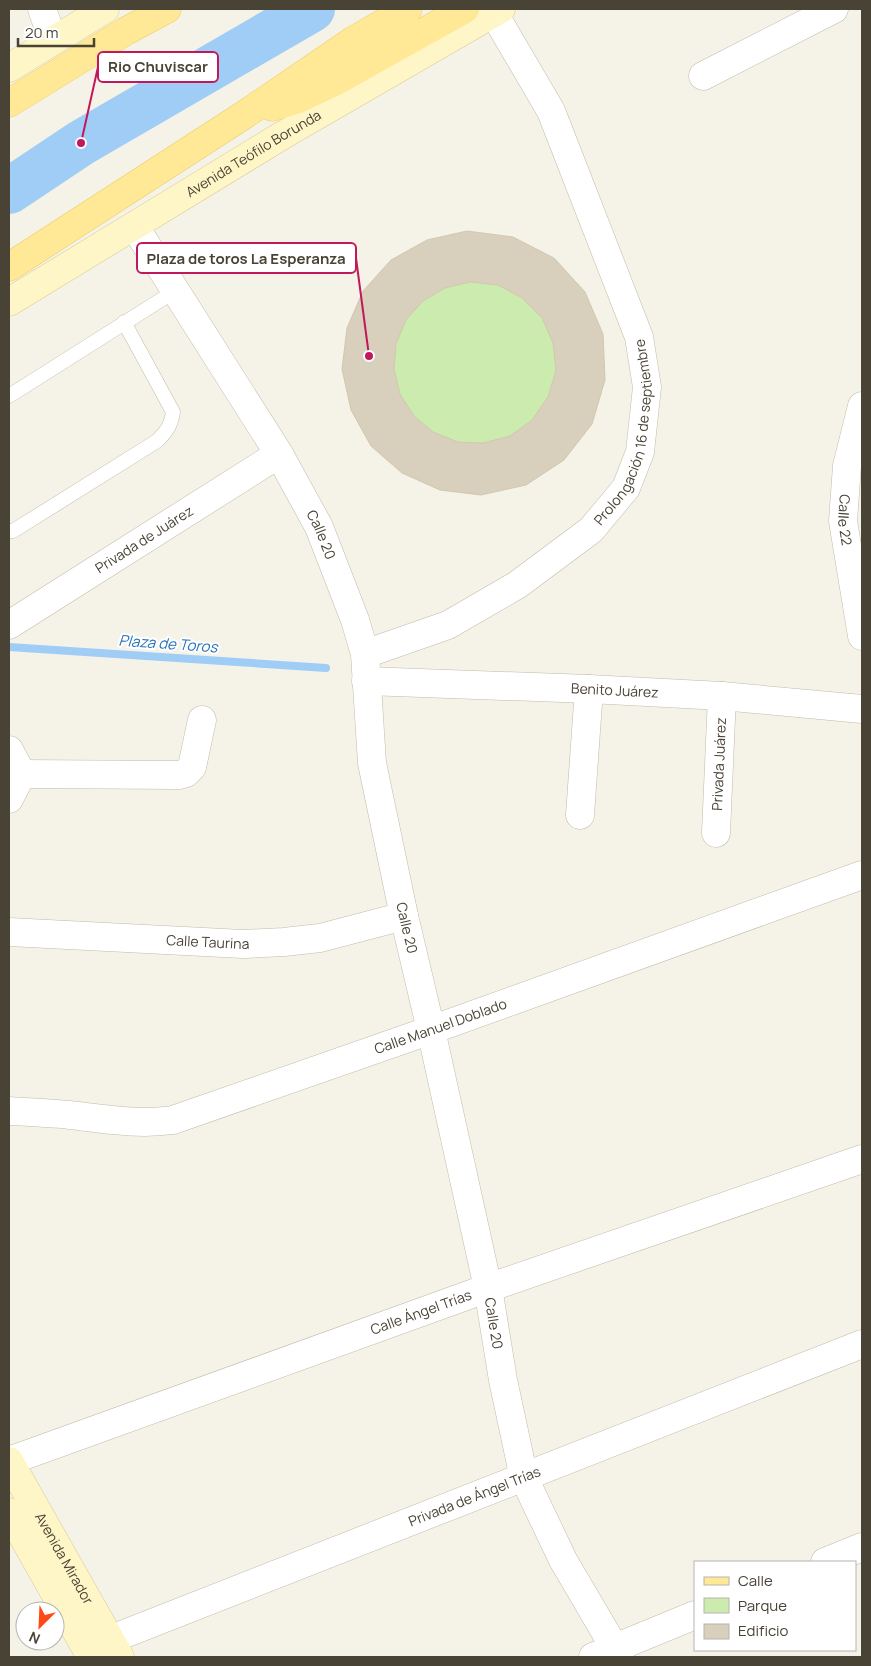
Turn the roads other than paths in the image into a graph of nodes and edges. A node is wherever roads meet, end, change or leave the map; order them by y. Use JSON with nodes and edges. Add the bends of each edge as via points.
{"nodes":[{"id":1,"x":42,"y":9,"type":"edge"},
{"id":2,"x":105,"y":9,"type":"edge"},
{"id":3,"x":167,"y":9,"type":"edge"},
{"id":4,"x":408,"y":9,"type":"edge"},
{"id":5,"x":465,"y":9,"type":"edge"},
{"id":6,"x":834,"y":9,"type":"edge"},
{"id":7,"x":497,"y":11,"type":"edge"},
{"id":8,"x":53,"y":40,"type":"junction"},
{"id":9,"x":9,"y":68,"type":"edge"},
{"id":10,"x":703,"y":76,"type":"dead end"},
{"id":11,"x":9,"y":103,"type":"edge"},
{"id":12,"x":244,"y":115,"type":"junction"},
{"id":13,"x":135,"y":227,"type":"junction"},
{"id":14,"x":9,"y":267,"type":"edge"},
{"id":15,"x":175,"y":292,"type":"junction"},
{"id":16,"x":9,"y":302,"type":"edge"},
{"id":17,"x":124,"y":322,"type":"junction"},
{"id":18,"x":9,"y":396,"type":"edge"},
{"id":19,"x":862,"y":406,"type":"edge"},
{"id":20,"x":279,"y":454,"type":"junction"},
{"id":21,"x":9,"y":531,"type":"edge"},
{"id":22,"x":861,"y":624,"type":"edge"},
{"id":23,"x":9,"y":625,"type":"edge"},
{"id":24,"x":366,"y":668,"type":"junction"},
{"id":25,"x":589,"y":689,"type":"junction"},
{"id":26,"x":722,"y":696,"type":"junction"},
{"id":27,"x":862,"y":709,"type":"edge"},
{"id":28,"x":202,"y":720,"type":"dead end"},
{"id":29,"x":9,"y":750,"type":"edge"},
{"id":30,"x":22,"y":774,"type":"junction"},
{"id":31,"x":9,"y":799,"type":"edge"},
{"id":32,"x":580,"y":815,"type":"dead end"},
{"id":33,"x":716,"y":833,"type":"dead end"},
{"id":34,"x":862,"y":875,"type":"edge"},
{"id":35,"x":404,"y":916,"type":"junction"},
{"id":36,"x":9,"y":932,"type":"edge"},
{"id":37,"x":431,"y":1030,"type":"junction"},
{"id":38,"x":9,"y":1111,"type":"edge"},
{"id":39,"x":862,"y":1159,"type":"edge"},
{"id":40,"x":488,"y":1288,"type":"junction"},
{"id":41,"x":862,"y":1344,"type":"edge"},
{"id":42,"x":9,"y":1461,"type":"edge"},
{"id":43,"x":524,"y":1478,"type":"junction"},
{"id":44,"x":13,"y":1526,"type":"edge"},
{"id":45,"x":862,"y":1547,"type":"edge"},
{"id":46,"x":827,"y":1561,"type":"edge"},
{"id":47,"x":694,"y":1615,"type":"edge"},
{"id":48,"x":102,"y":1651,"type":"edge"},
{"id":49,"x":609,"y":1654,"type":"edge"}],
"edges":[{"from":1,"to":8,"type":"street"},
{"from":2,"to":8,"type":"main road"},
{"from":3,"to":11,"type":"main road"},
{"from":4,"to":12,"type":"main road","via":[[354,40]]},
{"from":5,"to":12,"type":"main road","via":[[338,80],[298,99]]},
{"from":6,"to":10,"type":"street"},
{"from":7,"to":13,"type":"main road","name":"Avenida Teófilo Borunda","via":[[283,135]]},
{"from":7,"to":24,"type":"street","name":"Prolongación 16 de septiembre","via":[[551,110],[639,337],[647,387],[640,452],[626,488],[591,530],[517,585]]},
{"from":8,"to":9,"type":"main road"},
{"from":12,"to":14,"type":"main road"},
{"from":13,"to":15,"type":"street","name":"Calle 20"},
{"from":13,"to":16,"type":"main road","name":"Avenida Teófilo Borunda"},
{"from":15,"to":17,"type":"lane"},
{"from":15,"to":20,"type":"street","name":"Calle 20"},
{"from":17,"to":18,"type":"lane"},
{"from":17,"to":21,"type":"lane","via":[[173,412],[168,431],[157,442]]},
{"from":19,"to":22,"type":"street","name":"Calle 22","via":[[847,466],[843,521]]},
{"from":20,"to":23,"type":"street","name":"Privada de Juárez"},
{"from":20,"to":24,"type":"street","name":"Calle 20","via":[[319,527],[352,611]]},
{"from":24,"to":25,"type":"street","name":"Benito Juárez"},
{"from":24,"to":35,"type":"street","name":"Calle 20","via":[[372,763]]},
{"from":25,"to":26,"type":"street","name":"Benito Juárez"},
{"from":25,"to":32,"type":"street"},
{"from":26,"to":27,"type":"street","name":"Benito Juárez"},
{"from":26,"to":33,"type":"street","name":"Privada Juárez"},
{"from":28,"to":30,"type":"street","via":[[192,767],[186,773]]},
{"from":29,"to":30,"type":"street"},
{"from":30,"to":31,"type":"street"},
{"from":34,"to":37,"type":"street","name":"Calle Manuel Doblado"},
{"from":35,"to":36,"type":"street","name":"Calle Taurina","via":[[320,938],[243,944]]},
{"from":35,"to":37,"type":"street","name":"Calle 20"},
{"from":37,"to":38,"type":"street","name":"Calle Manuel Doblado","via":[[173,1120],[124,1122]]},
{"from":37,"to":40,"type":"street","name":"Calle 20"},
{"from":39,"to":40,"type":"street","name":"Calle Ángel Trías"},
{"from":40,"to":42,"type":"street","name":"Calle Ángel Trías"},
{"from":40,"to":43,"type":"street","name":"Calle 20"},
{"from":41,"to":43,"type":"street","name":"Privada de Ángel Trías"},
{"from":42,"to":48,"type":"main road","name":"Avenida Mirador"},
{"from":43,"to":48,"type":"street","name":"Privada de Ángel Trías"},
{"from":43,"to":49,"type":"street","name":"Calle 20"},
{"from":44,"to":48,"type":"main road","name":"Avenida Mirador"},
{"from":45,"to":46,"type":"street"},
{"from":47,"to":49,"type":"street"}]}
